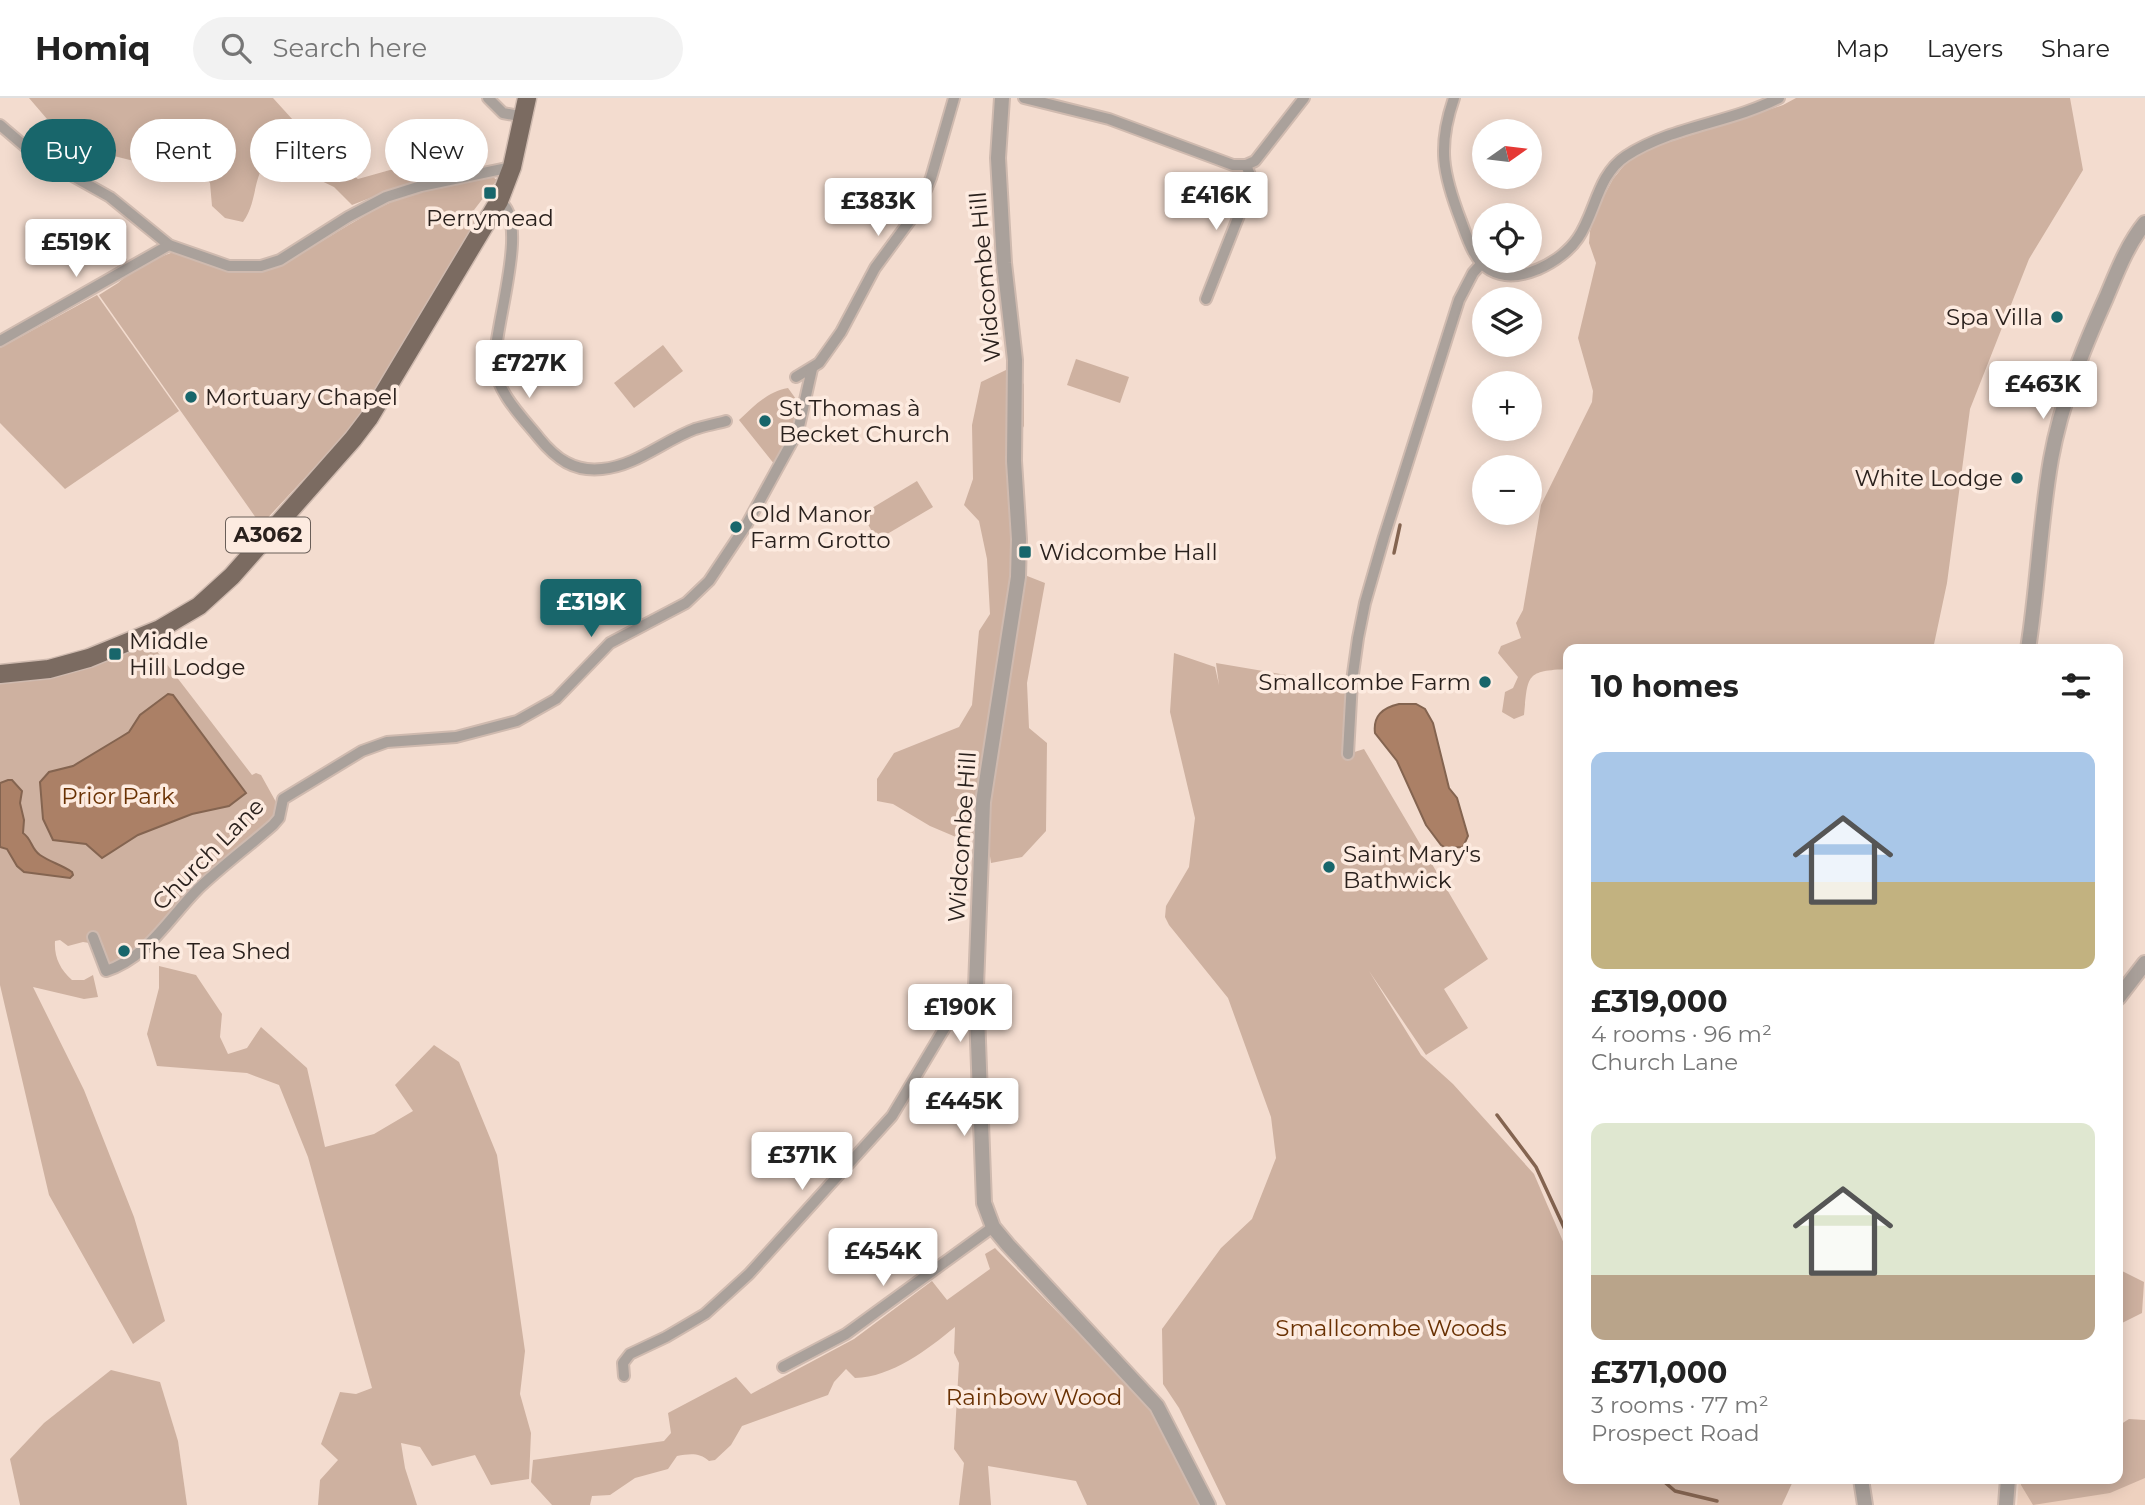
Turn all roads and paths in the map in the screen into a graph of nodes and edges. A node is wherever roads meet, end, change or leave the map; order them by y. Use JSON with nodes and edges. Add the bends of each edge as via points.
{"nodes":[{"id":1,"x":488,"y":98,"type":"edge"},
{"id":2,"x":527,"y":98,"type":"edge"},
{"id":3,"x":954,"y":98,"type":"edge"},
{"id":4,"x":1002,"y":98,"type":"edge"},
{"id":5,"x":1024,"y":98,"type":"edge"},
{"id":6,"x":1304,"y":98,"type":"edge"},
{"id":7,"x":1454,"y":98,"type":"edge"},
{"id":8,"x":1779,"y":98,"type":"edge"},
{"id":9,"x":524,"y":117,"type":"junction"},
{"id":10,"x":0,"y":125,"type":"edge"},
{"id":11,"x":1246,"y":165,"type":"junction"},
{"id":12,"x":512,"y":167,"type":"junction"},
{"id":13,"x":499,"y":201,"type":"junction"},
{"id":14,"x":2145,"y":223,"type":"edge"},
{"id":15,"x":1472,"y":244,"type":"edge"},
{"id":16,"x":169,"y":245,"type":"junction"},
{"id":17,"x":1542,"y":266,"type":"edge"},
{"id":18,"x":1474,"y":273,"type":"edge"},
{"id":19,"x":1206,"y":299,"type":"dead end"},
{"id":20,"x":0,"y":341,"type":"edge"},
{"id":21,"x":812,"y":369,"type":"junction"},
{"id":22,"x":796,"y":377,"type":"dead end"},
{"id":23,"x":726,"y":421,"type":"dead end"},
{"id":24,"x":2029,"y":644,"type":"edge"},
{"id":25,"x":0,"y":674,"type":"edge"},
{"id":26,"x":1348,"y":754,"type":"dead end"},
{"id":27,"x":93,"y":937,"type":"dead end"},
{"id":28,"x":2145,"y":963,"type":"edge"},
{"id":29,"x":976,"y":987,"type":"junction"},
{"id":30,"x":2123,"y":992,"type":"edge"},
{"id":31,"x":993,"y":1227,"type":"junction"},
{"id":32,"x":783,"y":1367,"type":"dead end"},
{"id":33,"x":624,"y":1376,"type":"dead end"},
{"id":34,"x":1862,"y":1484,"type":"edge"},
{"id":35,"x":2008,"y":1484,"type":"edge"},
{"id":36,"x":1208,"y":1505,"type":"edge"},
{"id":37,"x":1865,"y":1505,"type":"edge"},
{"id":38,"x":2006,"y":1505,"type":"edge"}],
"edges":[{"from":1,"to":9,"type":"street","via":[[503,113]]},
{"from":2,"to":9,"type":"main road","number":"A3062"},
{"from":3,"to":21,"type":"street","via":[[917,211],[875,268],[841,332]]},
{"from":4,"to":29,"type":"street","name":"Widcombe Hill","via":[[998,158],[1016,377],[1018,577],[983,802]]},
{"from":5,"to":11,"type":"street","via":[[1109,119],[1233,165]]},
{"from":6,"to":11,"type":"street","via":[[1255,162]]},
{"from":7,"to":15,"type":"street","via":[[1444,135],[1444,170]]},
{"from":8,"to":17,"type":"street","via":[[1657,140],[1622,159],[1595,197],[1578,238]]},
{"from":9,"to":12,"type":"main road","number":"A3062"},
{"from":10,"to":16,"type":"street","via":[[35,156],[110,197]]},
{"from":11,"to":19,"type":"street","via":[[1249,190]]},
{"from":12,"to":13,"type":"main road","number":"A3062"},
{"from":12,"to":16,"type":"street","via":[[386,197],[280,260],[261,266],[229,266]]},
{"from":13,"to":23,"type":"street","via":[[509,216],[513,251],[495,350],[496,374],[514,406],[547,447],[566,464],[602,470],[623,465],[694,429]]},
{"from":13,"to":25,"type":"main road","number":"A3062","via":[[369,418],[232,576],[199,606],[160,629],[89,658],[49,669]]},
{"from":14,"to":24,"type":"street","via":[[2121,262],[2068,394],[2052,456]]},
{"from":16,"to":20,"type":"street"},
{"from":18,"to":26,"type":"street","via":[[1459,300],[1365,603],[1352,681]]},
{"from":21,"to":22,"type":"street"},
{"from":21,"to":27,"type":"street","name":"Church Lane","via":[[793,441],[747,524],[709,581],[687,603],[610,643],[555,699],[517,721],[456,737],[387,742],[362,751],[283,799],[279,818],[199,888],[128,962],[106,971]]},
{"from":28,"to":30,"type":"street"},
{"from":29,"to":31,"type":"street","name":"Widcombe Hill","via":[[983,1189]]},
{"from":29,"to":33,"type":"street","via":[[965,994],[892,1116],[749,1274],[705,1314],[630,1354],[623,1363]]},
{"from":31,"to":32,"type":"street","via":[[846,1334]]},
{"from":31,"to":36,"type":"street","name":"Widcombe Hill","via":[[1157,1405]]},
{"from":34,"to":37,"type":"street"},
{"from":35,"to":38,"type":"street"}]}
